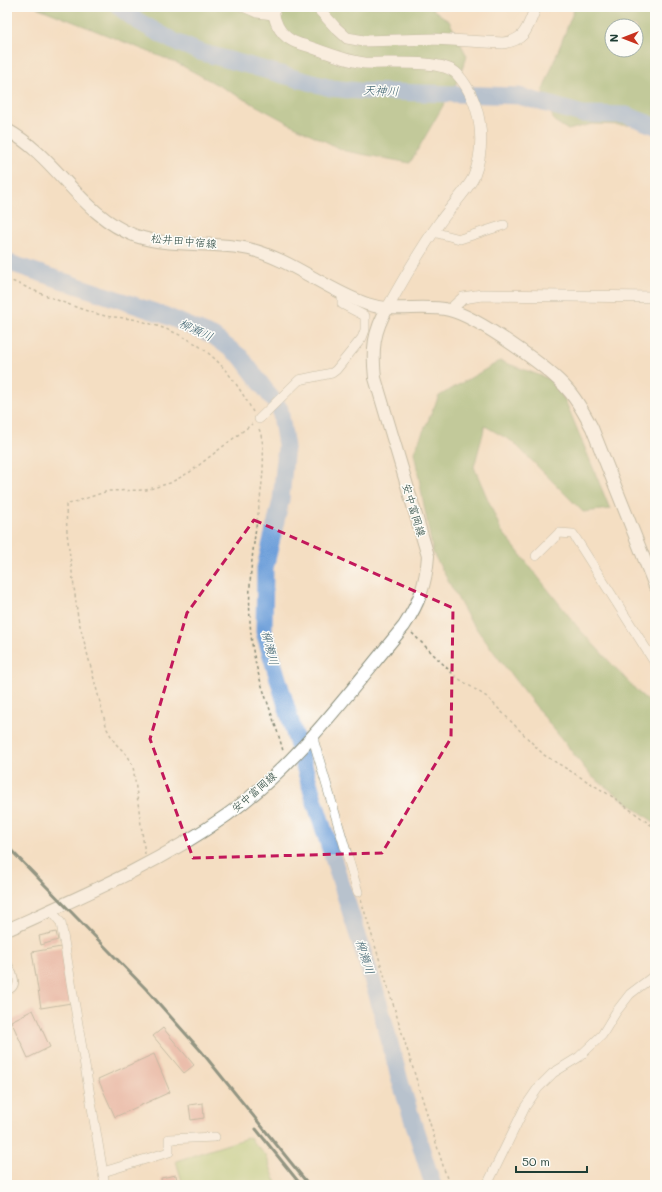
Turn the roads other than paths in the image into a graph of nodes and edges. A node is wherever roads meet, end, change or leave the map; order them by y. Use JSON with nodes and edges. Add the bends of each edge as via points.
{"nodes":[{"id":1,"x":243,"y":7,"type":"edge"},
{"id":2,"x":317,"y":7,"type":"edge"},
{"id":3,"x":536,"y":7,"type":"edge"},
{"id":4,"x":274,"y":11,"type":"edge"},
{"id":5,"x":7,"y":130,"type":"edge"},
{"id":6,"x":504,"y":225,"type":"dead end"},
{"id":7,"x":434,"y":232,"type":"junction"},
{"id":8,"x":342,"y":293,"type":"junction"},
{"id":9,"x":655,"y":298,"type":"edge"},
{"id":10,"x":388,"y":307,"type":"junction"},
{"id":11,"x":450,"y":310,"type":"junction"},
{"id":12,"x":258,"y":420,"type":"road end"},
{"id":13,"x":536,"y":556,"type":"dead end"},
{"id":14,"x":655,"y":586,"type":"edge"},
{"id":15,"x":655,"y":663,"type":"edge"},
{"id":16,"x":313,"y":734,"type":"junction"},
{"id":17,"x":358,"y":892,"type":"road end"},
{"id":18,"x":51,"y":910,"type":"junction"},
{"id":19,"x":7,"y":930,"type":"edge"},
{"id":20,"x":7,"y":959,"type":"edge"},
{"id":21,"x":655,"y":975,"type":"edge"},
{"id":22,"x":7,"y":992,"type":"edge"},
{"id":23,"x":215,"y":1137,"type":"dead end"},
{"id":24,"x":103,"y":1172,"type":"junction"},
{"id":25,"x":105,"y":1185,"type":"edge"},
{"id":26,"x":487,"y":1185,"type":"edge"}],
"edges":[{"from":1,"to":4,"type":"street","via":[[257,13]]},
{"from":2,"to":3,"type":"street","via":[[347,38],[364,41],[433,39],[503,43],[513,42],[522,37]]},
{"from":4,"to":7,"type":"street","via":[[280,30],[290,40],[346,60],[390,64],[435,64],[455,72],[468,89],[480,124],[480,149],[474,177]]},
{"from":5,"to":8,"type":"main road","name":"松井田中宿線","via":[[34,150],[98,214],[112,224],[148,239],[215,243],[250,250],[277,260]]},
{"from":6,"to":7,"type":"street","via":[[460,239]]},
{"from":7,"to":10,"type":"street"},
{"from":8,"to":10,"type":"main road","name":"松井田中宿線","via":[[370,305]]},
{"from":8,"to":12,"type":"street","via":[[342,304],[365,316],[365,330],[360,343],[336,370],[332,373],[302,378]]},
{"from":9,"to":11,"type":"street","via":[[482,295],[463,298]]},
{"from":10,"to":11,"type":"main road"},
{"from":10,"to":16,"type":"main road","name":"安中富岡線","via":[[379,321],[376,332],[373,357],[375,378],[428,556],[427,575],[422,593],[404,626]]},
{"from":11,"to":14,"type":"main road","via":[[487,328],[553,375],[580,406],[592,428]]},
{"from":13,"to":15,"type":"street","via":[[559,533],[573,534]]},
{"from":16,"to":17,"type":"street"},
{"from":16,"to":18,"type":"main road","name":"安中富岡線","via":[[287,763],[227,815],[147,863]]},
{"from":18,"to":19,"type":"main road","name":"安中富岡線"},
{"from":18,"to":24,"type":"street","via":[[61,923]]},
{"from":20,"to":22,"type":"lane","via":[[16,976],[16,983],[14,988]]},
{"from":21,"to":26,"type":"street","via":[[630,994],[602,1035],[579,1057],[553,1073],[538,1088],[525,1107]]},
{"from":23,"to":24,"type":"street","via":[[169,1140],[169,1152]]},
{"from":24,"to":25,"type":"street"}]}
